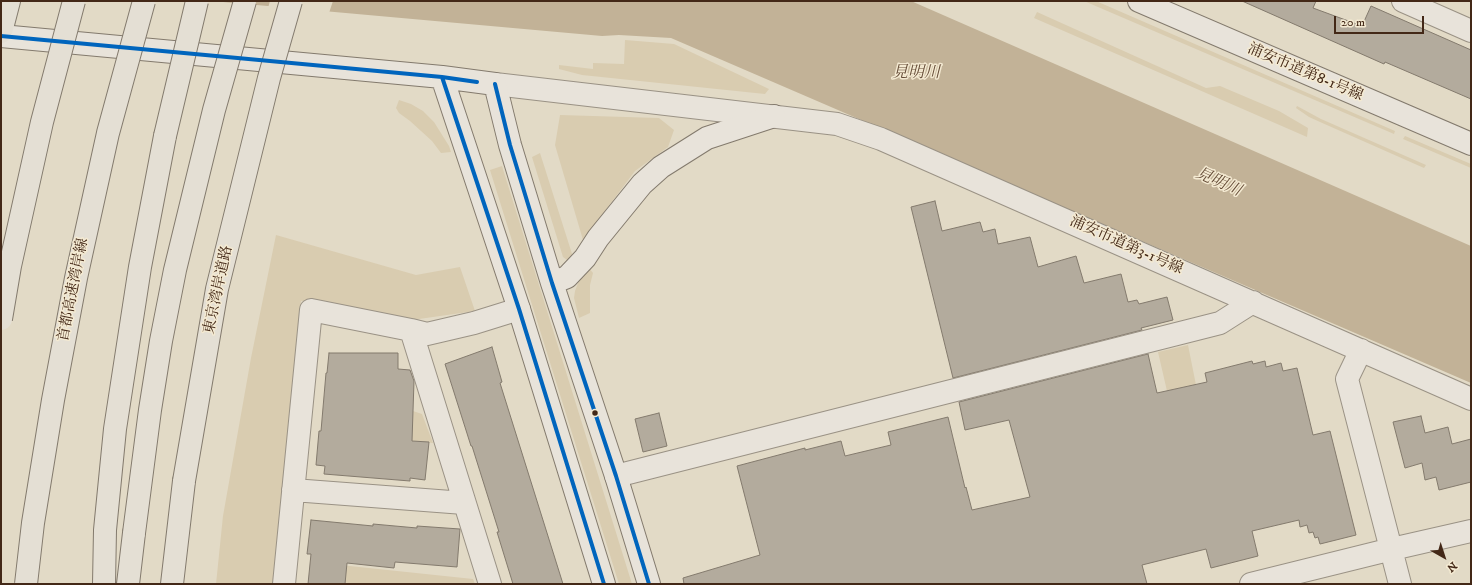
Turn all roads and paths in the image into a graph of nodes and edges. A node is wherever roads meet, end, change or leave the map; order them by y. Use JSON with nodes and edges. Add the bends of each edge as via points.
{"nodes":[{"id":1,"x":9,"y":1,"type":"edge"},
{"id":2,"x":74,"y":1,"type":"edge"},
{"id":3,"x":144,"y":1,"type":"edge"},
{"id":4,"x":198,"y":1,"type":"edge"},
{"id":5,"x":245,"y":1,"type":"edge"},
{"id":6,"x":291,"y":1,"type":"edge"},
{"id":7,"x":1139,"y":1,"type":"edge"},
{"id":8,"x":1403,"y":1,"type":"edge"},
{"id":9,"x":1444,"y":10,"type":"edge"},
{"id":10,"x":1471,"y":31,"type":"edge"},
{"id":11,"x":1,"y":32,"type":"edge"},
{"id":12,"x":1,"y":36,"type":"edge"},
{"id":13,"x":442,"y":77,"type":"junction"},
{"id":14,"x":495,"y":84,"type":"junction"},
{"id":15,"x":774,"y":116,"type":"junction"},
{"id":16,"x":1471,"y":144,"type":"edge"},
{"id":17,"x":552,"y":283,"type":"junction"},
{"id":18,"x":1253,"y":302,"type":"junction"},
{"id":19,"x":519,"y":308,"type":"junction"},
{"id":20,"x":1,"y":320,"type":"edge"},
{"id":21,"x":411,"y":330,"type":"junction"},
{"id":22,"x":1361,"y":350,"type":"junction"},
{"id":23,"x":1471,"y":399,"type":"edge"},
{"id":24,"x":616,"y":476,"type":"junction"},
{"id":25,"x":293,"y":490,"type":"junction"},
{"id":26,"x":464,"y":503,"type":"junction"},
{"id":27,"x":1471,"y":531,"type":"edge"},
{"id":28,"x":1392,"y":549,"type":"junction"},
{"id":29,"x":26,"y":584,"type":"edge"},
{"id":30,"x":104,"y":584,"type":"edge"},
{"id":31,"x":128,"y":584,"type":"edge"},
{"id":32,"x":172,"y":584,"type":"edge"},
{"id":33,"x":284,"y":584,"type":"edge"},
{"id":34,"x":490,"y":584,"type":"edge"},
{"id":35,"x":604,"y":584,"type":"edge"},
{"id":36,"x":649,"y":584,"type":"edge"},
{"id":37,"x":1251,"y":584,"type":"edge"},
{"id":38,"x":1400,"y":584,"type":"edge"}],
"edges":[{"from":1,"to":11,"type":"highway"},
{"from":2,"to":20,"type":"highway","bridge":true,"via":[[42,122],[10,266]]},
{"from":3,"to":29,"type":"highway","name":"首都高速湾岸線","bridge":true,"via":[[108,133],[76,278],[53,400]]},
{"from":4,"to":30,"type":"highway","bridge":true,"via":[[165,136],[144,243],[115,430],[105,530]]},
{"from":5,"to":31,"type":"highway","bridge":true,"via":[[214,110],[175,270],[150,410]]},
{"from":6,"to":32,"type":"highway","name":"東京湾岸道路","bridge":true,"via":[[218,289],[184,481]]},
{"from":7,"to":16,"type":"street","name":"浦安市道第8-1号線"},
{"from":8,"to":9,"type":"street"},
{"from":9,"to":10,"type":"street"},
{"from":12,"to":13,"type":"street","name":"浦安市道第3-1号線"},
{"from":13,"to":14,"type":"street","name":"浦安市道第3-1号線"},
{"from":13,"to":19,"type":"street"},
{"from":14,"to":15,"type":"street","name":"浦安市道第3-1号線"},
{"from":14,"to":17,"type":"street","via":[[510,145]]},
{"from":15,"to":17,"type":"street","via":[[707,138],[662,167],[642,184],[585,258],[567,276]]},
{"from":15,"to":18,"type":"street","name":"浦安市道第3-1号線","via":[[837,124],[882,139]]},
{"from":17,"to":24,"type":"street"},
{"from":18,"to":22,"type":"street","name":"浦安市道第3-1号線"},
{"from":18,"to":24,"type":"street","via":[[1220,323]]},
{"from":19,"to":21,"type":"street","via":[[474,323],[427,334]]},
{"from":19,"to":35,"type":"street"},
{"from":21,"to":25,"type":"street","via":[[311,310]]},
{"from":21,"to":26,"type":"street"},
{"from":22,"to":23,"type":"street","name":"浦安市道第3-1号線"},
{"from":22,"to":28,"type":"street","via":[[1347,379]]},
{"from":24,"to":36,"type":"street"},
{"from":25,"to":26,"type":"street"},
{"from":25,"to":33,"type":"street"},
{"from":26,"to":34,"type":"street"},
{"from":27,"to":28,"type":"street"},
{"from":28,"to":37,"type":"street"},
{"from":28,"to":38,"type":"street"}]}
